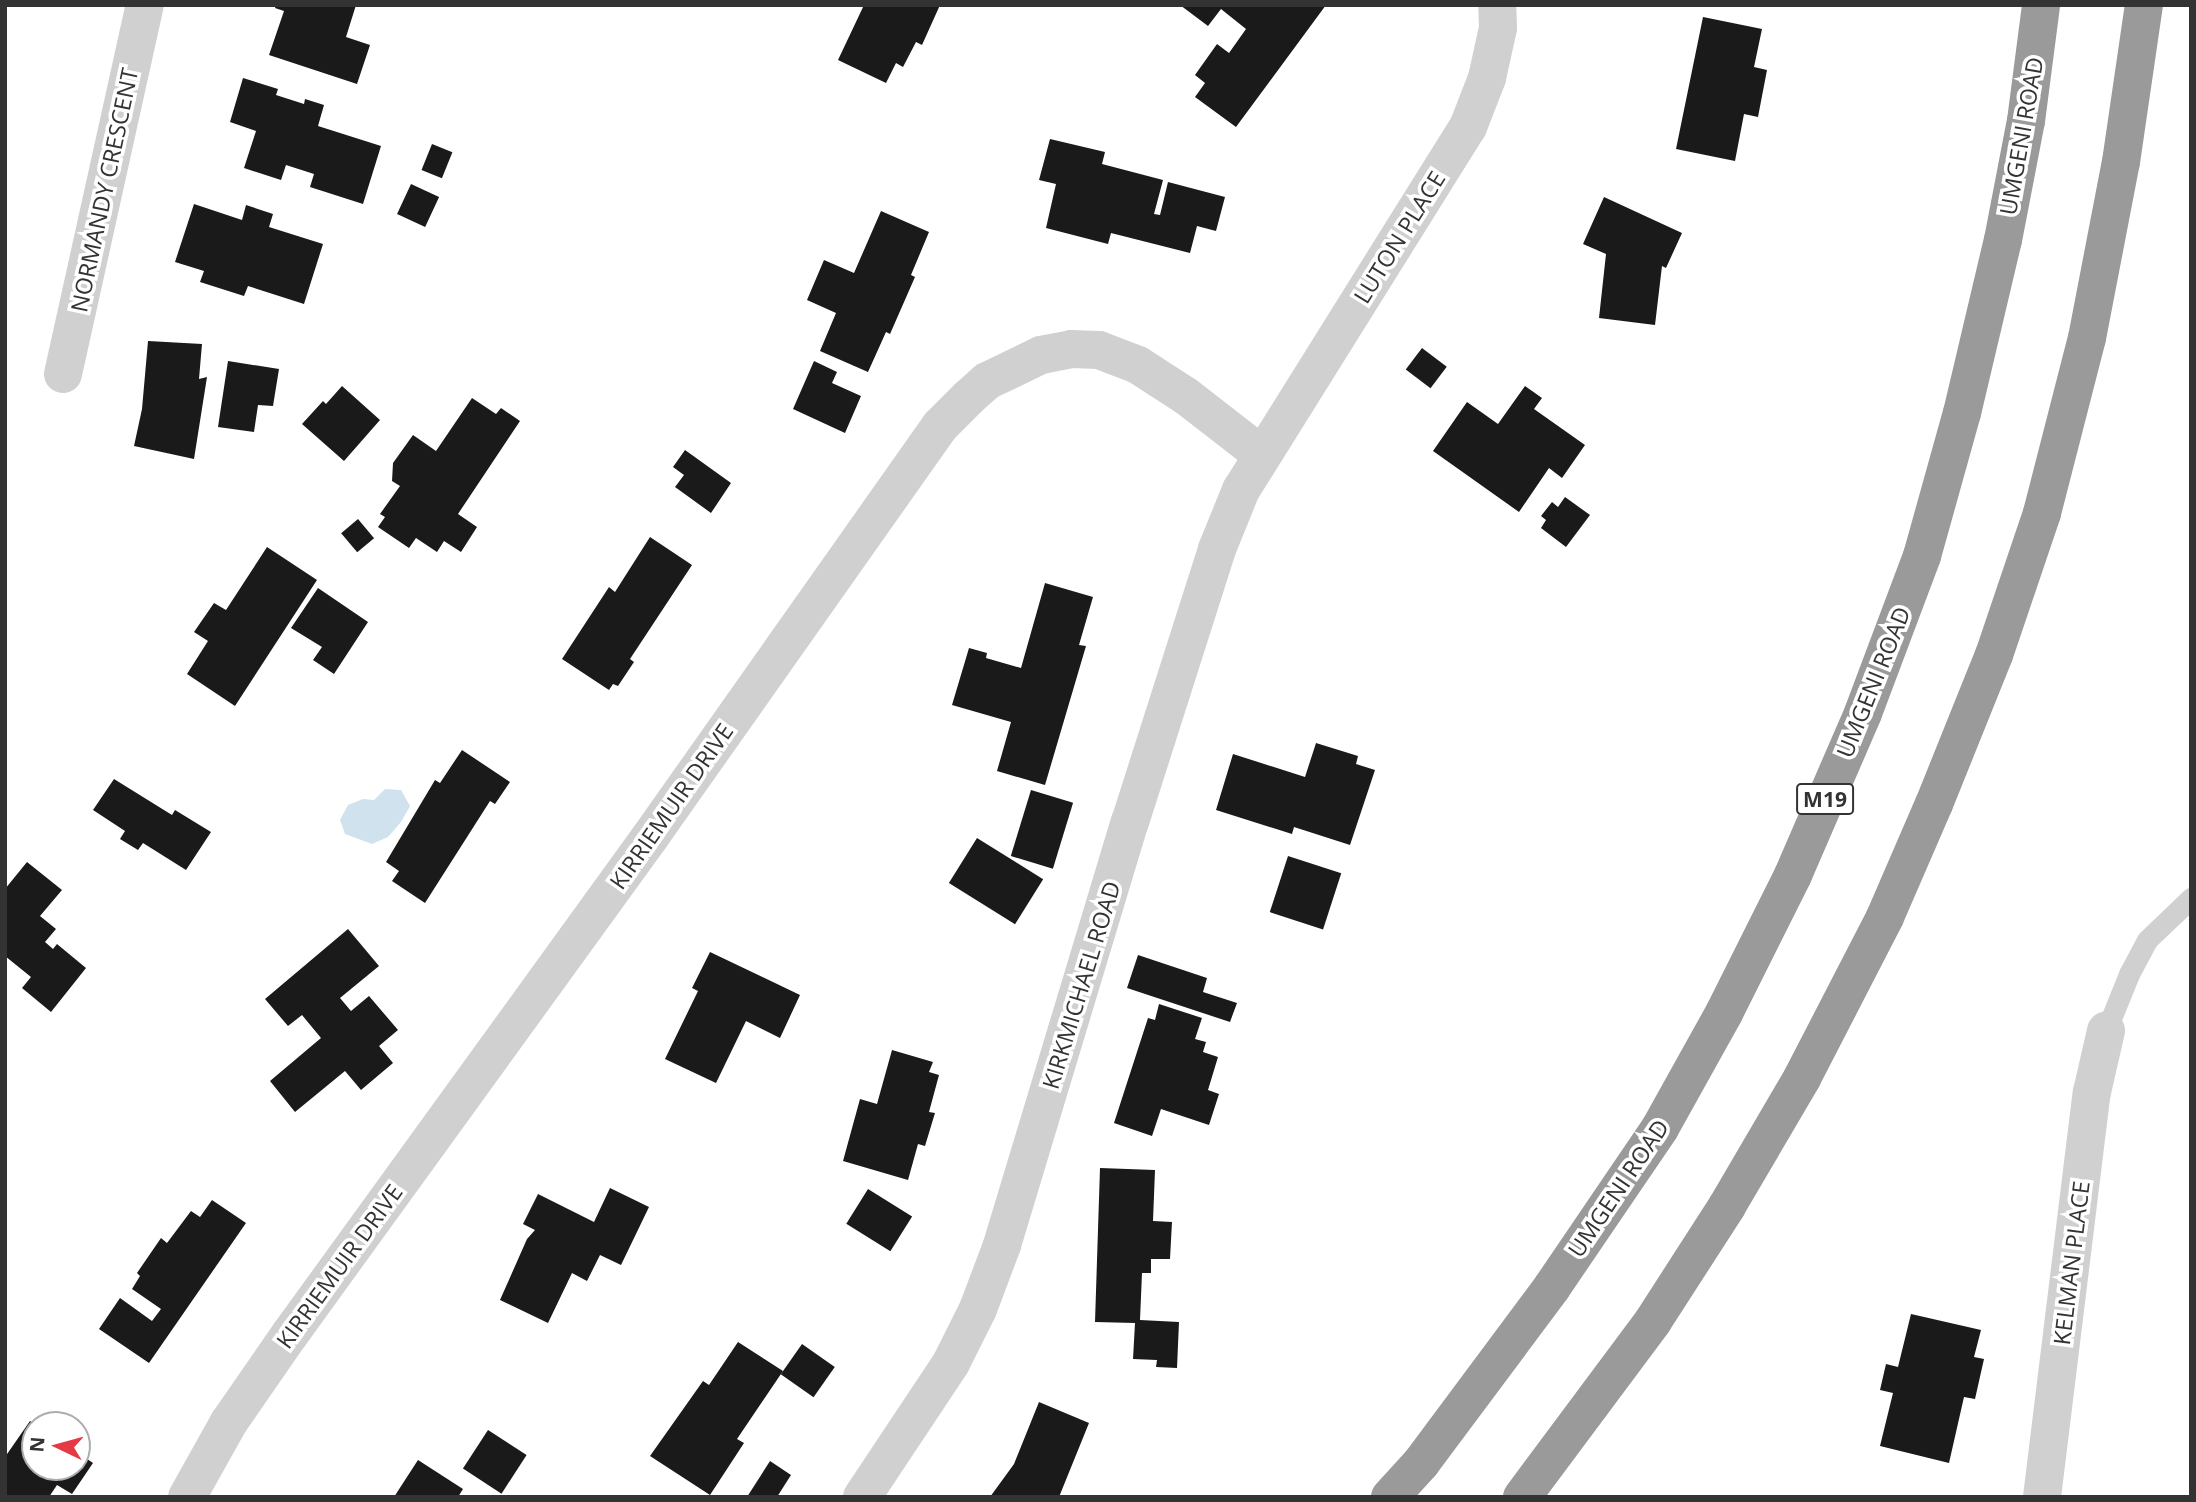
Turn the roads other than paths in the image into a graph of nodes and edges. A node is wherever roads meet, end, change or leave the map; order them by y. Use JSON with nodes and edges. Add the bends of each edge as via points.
{"nodes":[{"id":1,"x":145,"y":5,"type":"edge"},
{"id":2,"x":1497,"y":5,"type":"edge"},
{"id":3,"x":2041,"y":5,"type":"edge"},
{"id":4,"x":2144,"y":5,"type":"edge"},
{"id":5,"x":63,"y":374,"type":"dead end"},
{"id":6,"x":1262,"y":455,"type":"junction"},
{"id":7,"x":2191,"y":898,"type":"edge"},
{"id":8,"x":2106,"y":1031,"type":"joint"},
{"id":9,"x":187,"y":1497,"type":"edge"},
{"id":10,"x":862,"y":1497,"type":"edge"},
{"id":11,"x":1390,"y":1497,"type":"edge"},
{"id":12,"x":1522,"y":1497,"type":"edge"},
{"id":13,"x":2042,"y":1497,"type":"edge"}],
"edges":[{"from":1,"to":5,"type":"street","name":"NORMANDY CRESCENT"},
{"from":2,"to":6,"type":"street","name":"LUTON PLACE","via":[[1498,28],[1487,78],[1468,127]]},
{"from":3,"to":11,"type":"highway","name":"UMGENI ROAD","number":"M19","via":[[2026,121],[2003,240],[1922,556],[1863,713],[1793,875],[1660,1128],[1552,1287]]},
{"from":4,"to":12,"type":"highway","via":[[2122,162],[2087,338],[2042,513],[1994,655],[1934,804],[1885,918],[1802,1078],[1727,1206],[1653,1321]]},
{"from":6,"to":9,"type":"street","name":"KIRRIEMUIR DRIVE","via":[[1138,365],[1099,350],[1041,355],[987,380],[968,398],[940,426],[650,837],[289,1334],[229,1422]]},
{"from":6,"to":10,"type":"street","name":"KIRKMICHAEL ROAD","via":[[1241,490],[1217,549],[1002,1245],[978,1309],[951,1363]]},
{"from":7,"to":8,"type":"lane","via":[[2147,940]]},
{"from":8,"to":13,"type":"street","name":"KELMAN PLACE","via":[[2092,1092]]}]}
